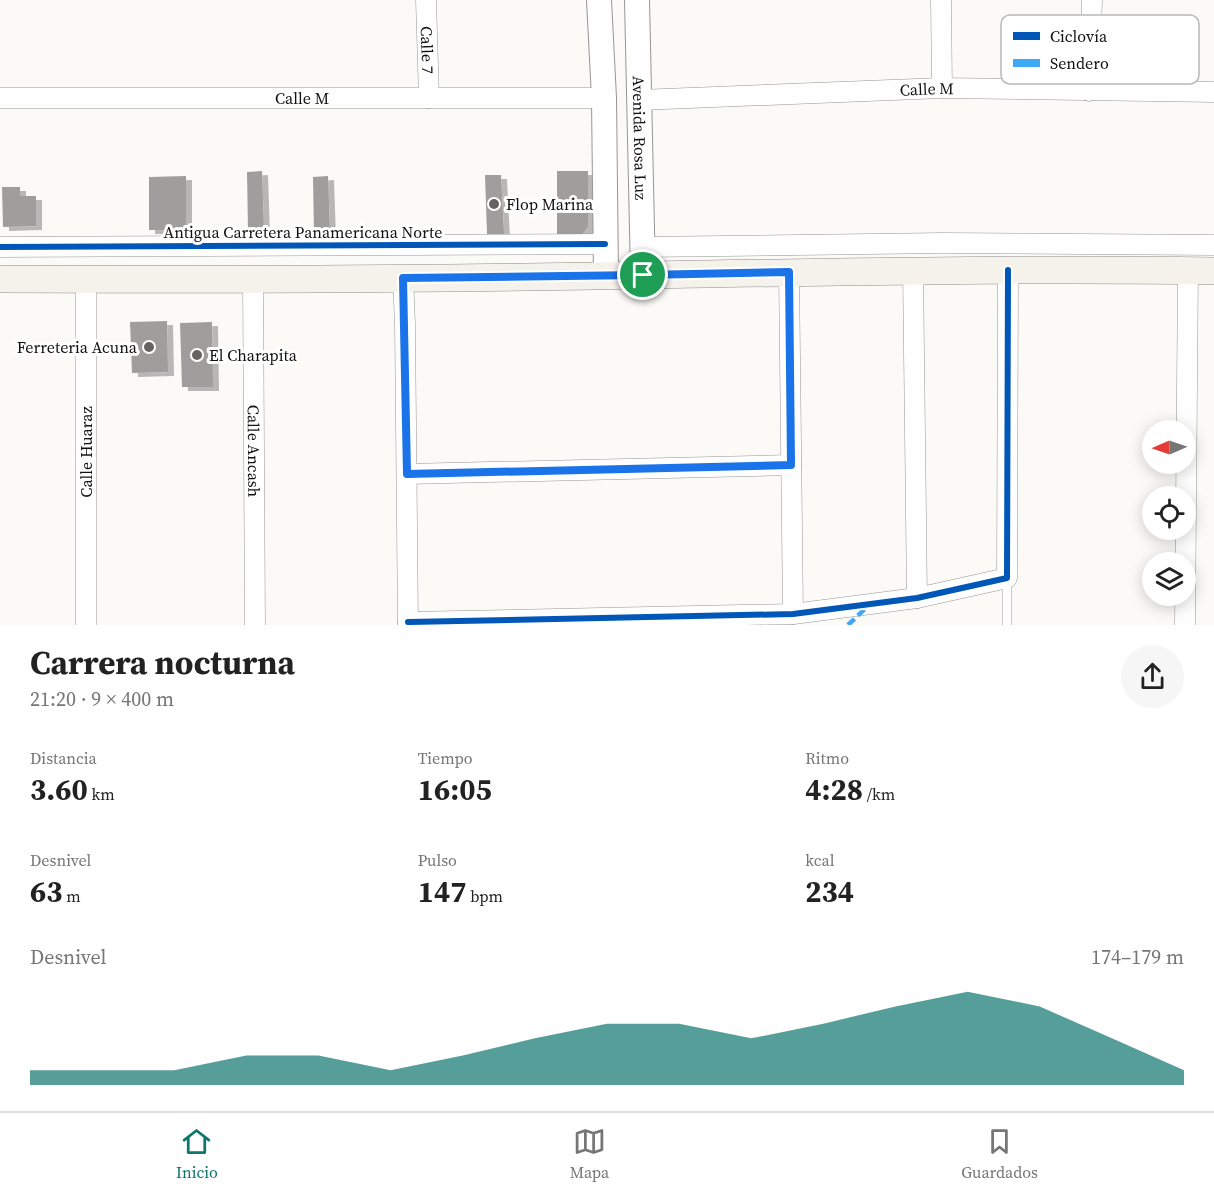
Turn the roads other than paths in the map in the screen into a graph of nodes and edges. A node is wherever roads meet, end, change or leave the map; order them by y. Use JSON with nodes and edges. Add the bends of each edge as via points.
{"nodes":[{"id":1,"x":426,"y":0,"type":"edge"},
{"id":2,"x":599,"y":0,"type":"edge"},
{"id":3,"x":637,"y":0,"type":"edge"},
{"id":4,"x":941,"y":0,"type":"edge"},
{"id":5,"x":1092,"y":0,"type":"edge"},
{"id":6,"x":1092,"y":15,"type":"edge"},
{"id":7,"x":1089,"y":84,"type":"edge"},
{"id":8,"x":942,"y":88,"type":"junction"},
{"id":9,"x":1089,"y":91,"type":"junction"},
{"id":10,"x":1214,"y":92,"type":"edge"},
{"id":11,"x":0,"y":98,"type":"edge"},
{"id":12,"x":429,"y":98,"type":"junction"},
{"id":13,"x":604,"y":98,"type":"junction"},
{"id":14,"x":639,"y":100,"type":"junction"},
{"id":15,"x":605,"y":243,"type":"junction"},
{"id":16,"x":1214,"y":245,"type":"edge"},
{"id":17,"x":0,"y":247,"type":"edge"},
{"id":18,"x":643,"y":247,"type":"junction"},
{"id":19,"x":913,"y":270,"type":"junction"},
{"id":20,"x":1008,"y":270,"type":"junction"},
{"id":21,"x":1201,"y":271,"type":"edge"},
{"id":22,"x":789,"y":272,"type":"junction"},
{"id":23,"x":606,"y":275,"type":"junction"},
{"id":24,"x":643,"y":275,"type":"junction"},
{"id":25,"x":403,"y":278,"type":"junction"},
{"id":26,"x":0,"y":279,"type":"edge"},
{"id":27,"x":86,"y":279,"type":"junction"},
{"id":28,"x":253,"y":279,"type":"junction"},
{"id":29,"x":791,"y":465,"type":"junction"},
{"id":30,"x":407,"y":474,"type":"junction"},
{"id":31,"x":1007,"y":578,"type":"junction"},
{"id":32,"x":917,"y":598,"type":"junction"},
{"id":33,"x":793,"y":614,"type":"junction"},
{"id":34,"x":408,"y":624,"type":"edge"},
{"id":35,"x":86,"y":625,"type":"edge"},
{"id":36,"x":255,"y":625,"type":"edge"},
{"id":37,"x":1007,"y":625,"type":"edge"},
{"id":38,"x":1185,"y":625,"type":"edge"}],
"edges":[{"from":1,"to":12,"type":"street","name":"Calle 7"},
{"from":2,"to":13,"type":"street"},
{"from":3,"to":14,"type":"street","name":"Avenida Rosa Luz"},
{"from":4,"to":8,"type":"street"},
{"from":5,"to":6,"type":"street"},
{"from":7,"to":9,"type":"street"},
{"from":8,"to":9,"type":"street","name":"Calle M"},
{"from":8,"to":14,"type":"street","name":"Calle M"},
{"from":9,"to":10,"type":"street","name":"Calle M"},
{"from":11,"to":12,"type":"street","name":"Calle M"},
{"from":12,"to":13,"type":"street","name":"Calle M"},
{"from":13,"to":15,"type":"street"},
{"from":14,"to":18,"type":"street","name":"Avenida Rosa Luz"},
{"from":15,"to":17,"type":"street","name":"Antigua Carretera Panamericana Norte"},
{"from":15,"to":23,"type":"street"},
{"from":16,"to":18,"type":"street"},
{"from":18,"to":24,"type":"street","name":"Avenida Rosa Luz"},
{"from":19,"to":20,"type":"main road"},
{"from":19,"to":22,"type":"main road"},
{"from":19,"to":32,"type":"street"},
{"from":20,"to":21,"type":"main road"},
{"from":20,"to":31,"type":"street"},
{"from":21,"to":38,"type":"street"},
{"from":22,"to":24,"type":"main road"},
{"from":22,"to":29,"type":"street"},
{"from":23,"to":24,"type":"main road"},
{"from":23,"to":25,"type":"main road"},
{"from":25,"to":28,"type":"main road"},
{"from":25,"to":30,"type":"street"},
{"from":26,"to":27,"type":"main road"},
{"from":27,"to":28,"type":"main road"},
{"from":27,"to":35,"type":"street","name":"Calle Huaraz"},
{"from":28,"to":36,"type":"street","name":"Calle Ancash"},
{"from":29,"to":30,"type":"street"},
{"from":29,"to":33,"type":"street"},
{"from":30,"to":34,"type":"street"},
{"from":31,"to":32,"type":"street"},
{"from":31,"to":37,"type":"lane"},
{"from":32,"to":33,"type":"street"},
{"from":33,"to":34,"type":"street"}]}
